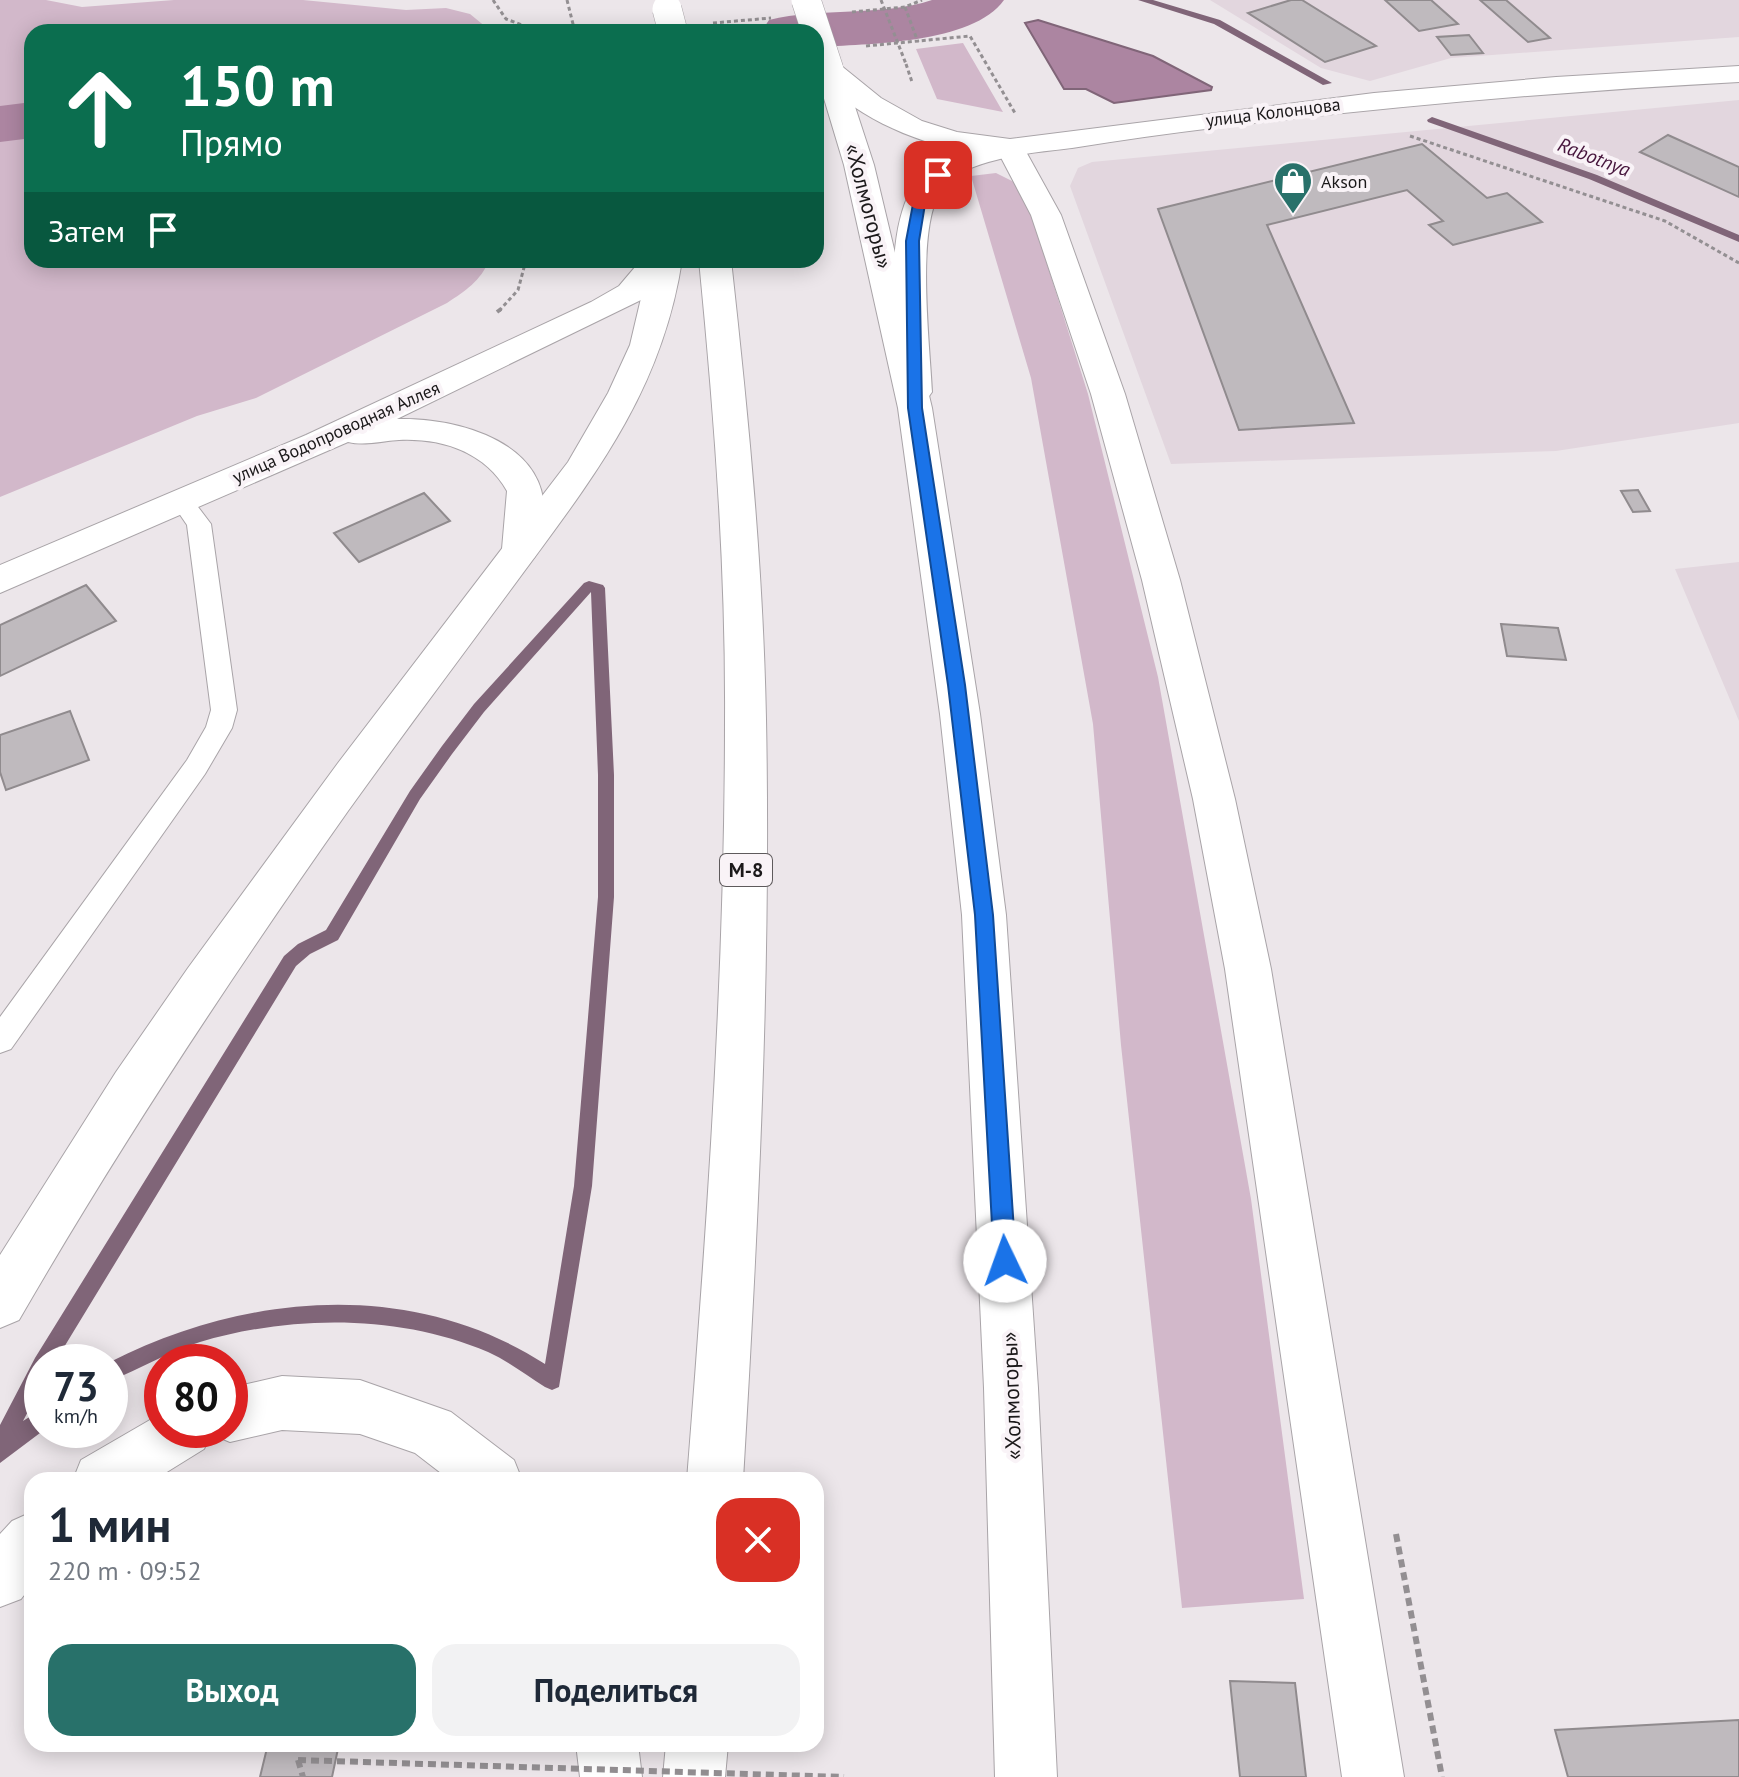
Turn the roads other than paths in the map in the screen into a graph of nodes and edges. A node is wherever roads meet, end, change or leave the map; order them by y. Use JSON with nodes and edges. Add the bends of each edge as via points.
{"nodes":[{"id":1,"x":806,"y":0,"type":"edge"},
{"id":2,"x":822,"y":24,"type":"edge"},
{"id":3,"x":824,"y":27,"type":"edge"},
{"id":4,"x":844,"y":58,"type":"junction"},
{"id":5,"x":1739,"y":74,"type":"edge"},
{"id":6,"x":1014,"y":133,"type":"junction"},
{"id":7,"x":650,"y":268,"type":"edge"},
{"id":8,"x":665,"y":268,"type":"edge"},
{"id":9,"x":716,"y":268,"type":"edge"},
{"id":10,"x":915,"y":408,"type":"junction"},
{"id":11,"x":318,"y":443,"type":"junction"},
{"id":12,"x":181,"y":500,"type":"junction"},
{"id":13,"x":521,"y":549,"type":"junction"},
{"id":14,"x":0,"y":580,"type":"edge"},
{"id":15,"x":0,"y":1040,"type":"edge"},
{"id":16,"x":0,"y":1303,"type":"edge"},
{"id":17,"x":248,"y":1411,"type":"edge"},
{"id":18,"x":155,"y":1448,"type":"edge"},
{"id":19,"x":114,"y":1472,"type":"edge"},
{"id":20,"x":484,"y":1472,"type":"edge"},
{"id":21,"x":716,"y":1472,"type":"edge"},
{"id":22,"x":24,"y":1550,"type":"edge"},
{"id":23,"x":0,"y":1578,"type":"edge"},
{"id":24,"x":608,"y":1752,"type":"edge"},
{"id":25,"x":696,"y":1752,"type":"edge"},
{"id":26,"x":611,"y":1777,"type":"edge"},
{"id":27,"x":694,"y":1777,"type":"edge"},
{"id":28,"x":1026,"y":1777,"type":"edge"},
{"id":29,"x":1373,"y":1777,"type":"edge"}],
"edges":[{"from":1,"to":2,"type":"main road","name":"«Холмогоры»","bridge":true},
{"from":3,"to":4,"type":"main road","name":"«Холмогоры»","bridge":true},
{"from":4,"to":6,"type":"main road","name":"улица Колонцова","via":[[879,113],[920,132],[976,146]]},
{"from":4,"to":10,"type":"main road","name":"«Холмогоры»","via":[[859,165]]},
{"from":5,"to":6,"type":"main road","name":"улица Колонцова"},
{"from":6,"to":10,"type":"main road","via":[[953,165],[926,188],[919,204],[913,241]]},
{"from":6,"to":29,"type":"main road","via":[[1108,394],[1161,580],[1214,799],[1248,969]]},
{"from":7,"to":11,"type":"main road","name":"улица Водопроводная Аллея","via":[[630,293],[602,309]]},
{"from":8,"to":13,"type":"main road","via":[[648,346],[621,404],[582,468]]},
{"from":9,"to":21,"type":"main road","number":"М-8","via":[[733,419],[740,552],[747,921]]},
{"from":10,"to":28,"type":"main road","name":"«Холмогоры»","via":[[984,915]]},
{"from":11,"to":12,"type":"main road","name":"улица Водопроводная Аллея"},
{"from":11,"to":13,"type":"main road","via":[[380,430],[421,430],[460,436],[489,449],[510,467],[526,492]]},
{"from":12,"to":14,"type":"main road","name":"улица Водопроводная Аллея"},
{"from":12,"to":15,"type":"lane","via":[[199,524],[224,710],[219,728]]},
{"from":13,"to":16,"type":"main road","via":[[258,903],[155,1054]]},
{"from":17,"to":20,"type":"main road","via":[[282,1403],[360,1407],[432,1431]]},
{"from":18,"to":19,"type":"main road"},
{"from":22,"to":23,"type":"main road"},
{"from":24,"to":26,"type":"main road"},
{"from":25,"to":27,"type":"main road"}]}
